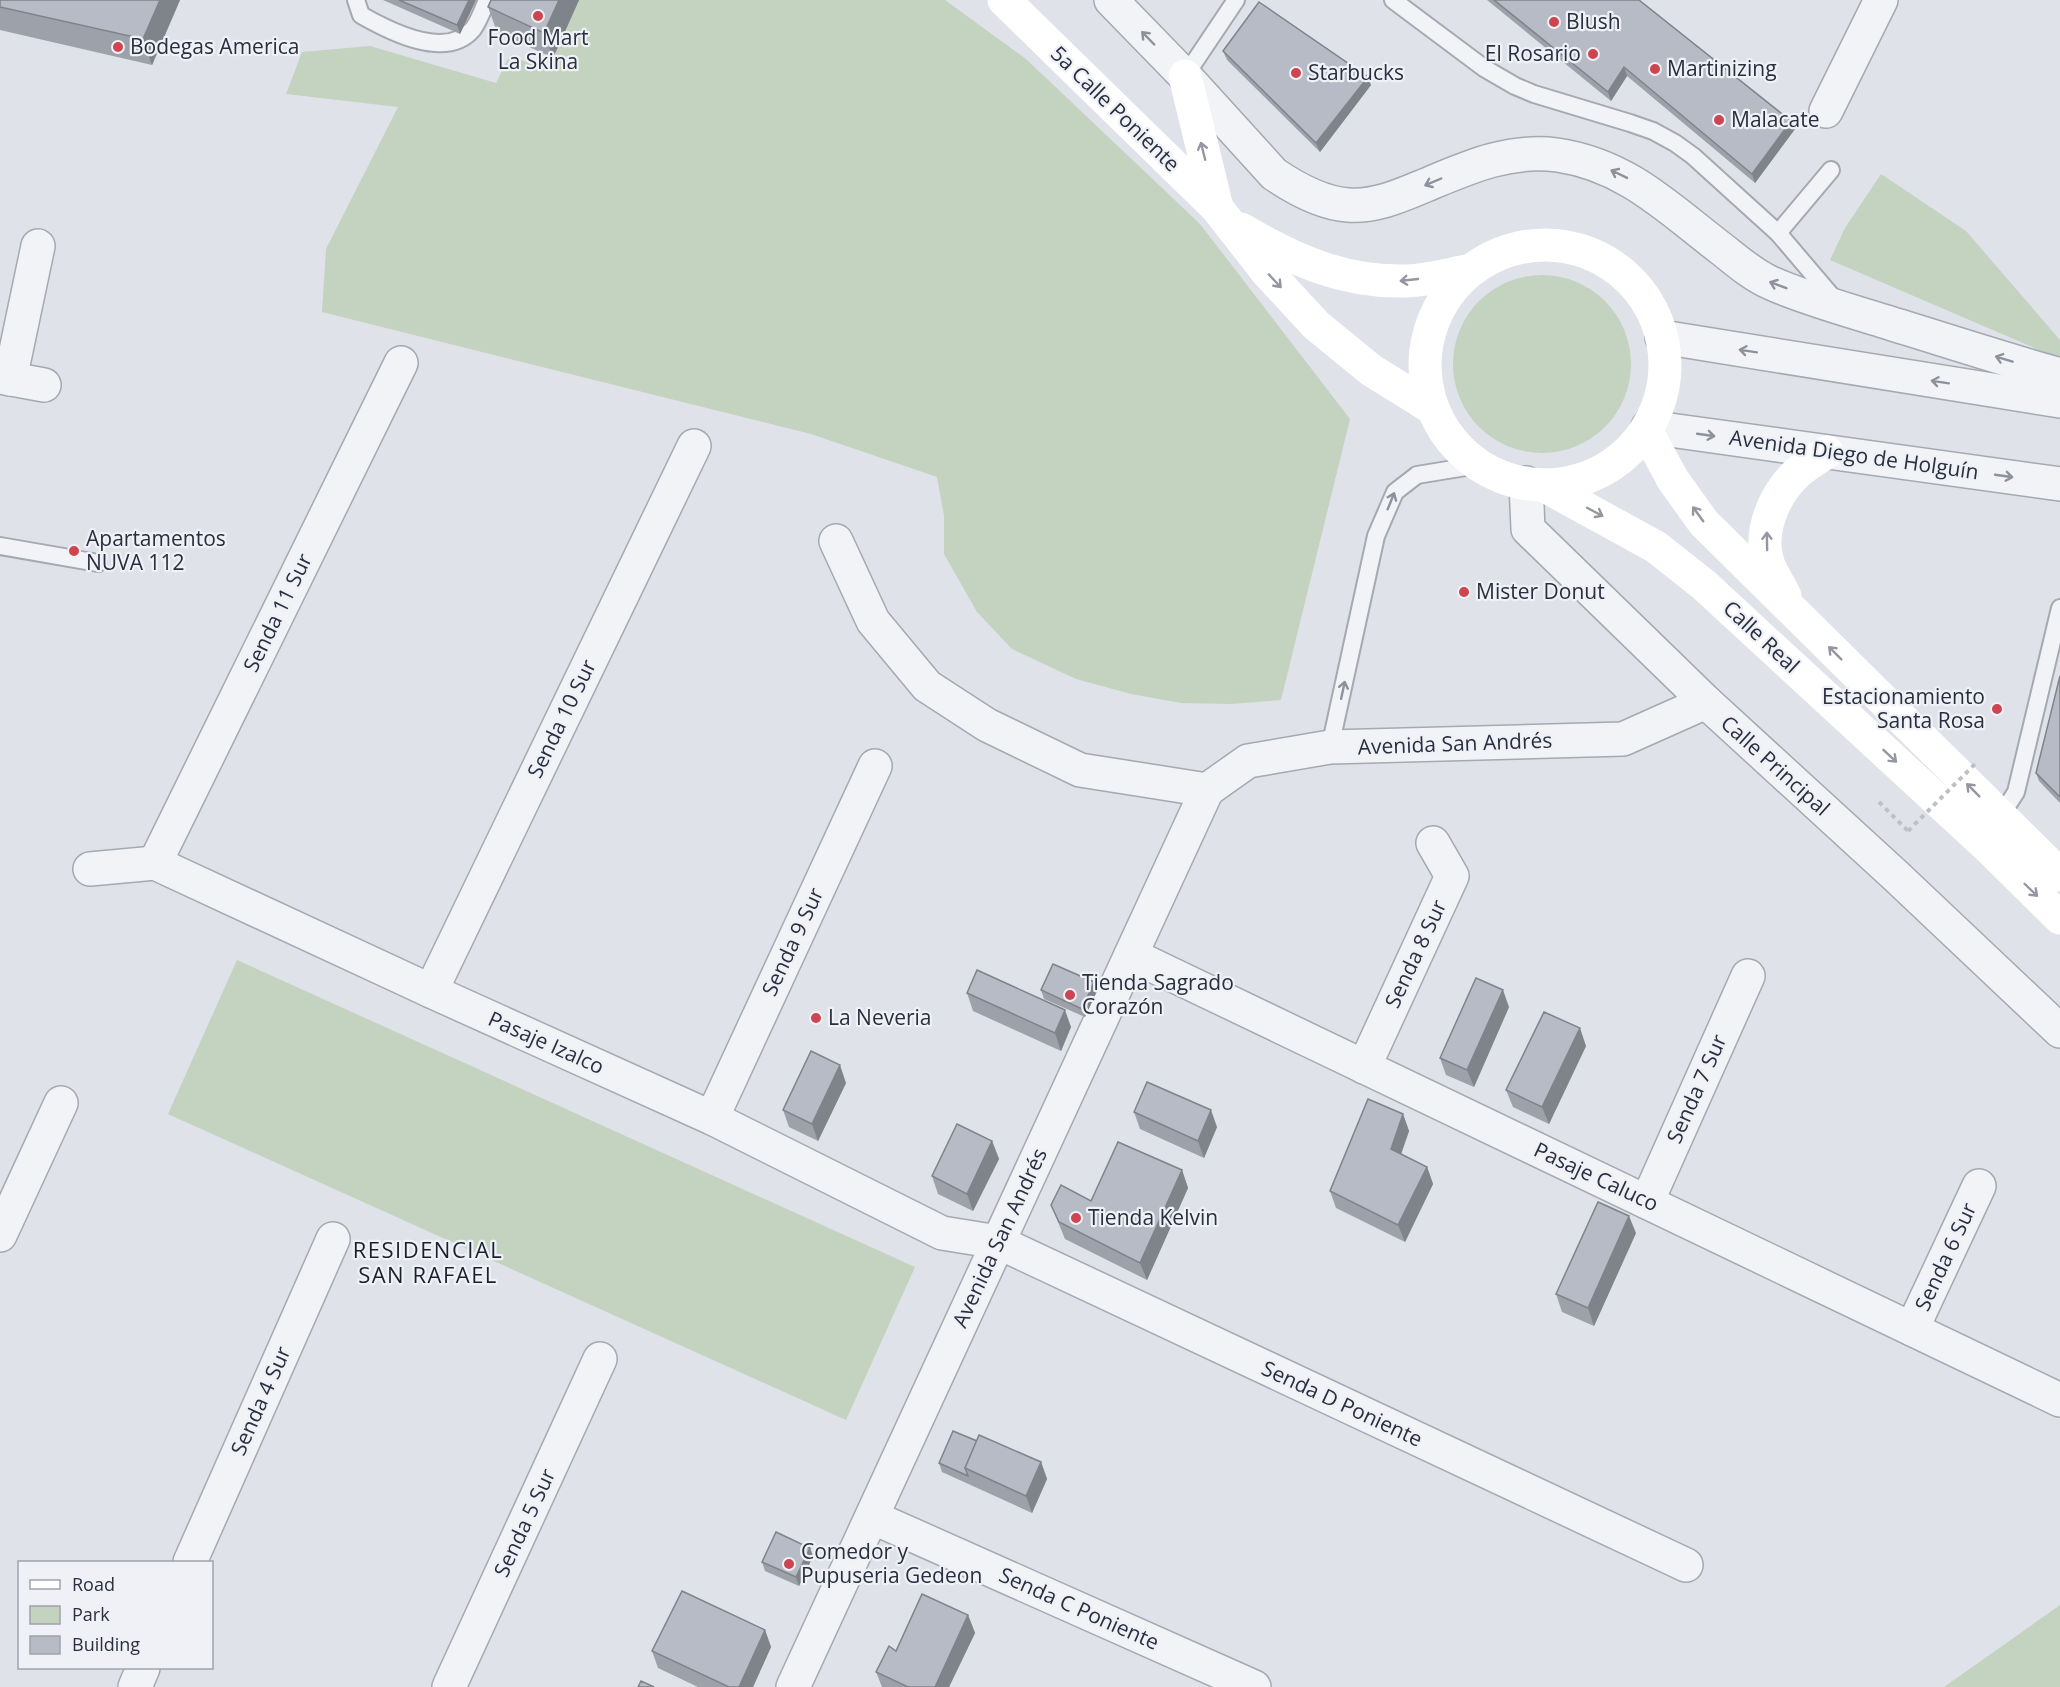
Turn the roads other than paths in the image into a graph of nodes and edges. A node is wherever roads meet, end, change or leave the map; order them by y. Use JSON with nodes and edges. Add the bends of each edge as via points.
{"nodes":[{"id":1,"x":356,"y":0,"type":"edge"},
{"id":2,"x":488,"y":0,"type":"edge"},
{"id":3,"x":1004,"y":0,"type":"edge"},
{"id":4,"x":1111,"y":0,"type":"edge"},
{"id":5,"x":1236,"y":0,"type":"edge"},
{"id":6,"x":1393,"y":0,"type":"edge"},
{"id":7,"x":1881,"y":0,"type":"edge"},
{"id":8,"x":1185,"y":76,"type":"junction"},
{"id":9,"x":1826,"y":111,"type":"dead end"},
{"id":10,"x":1831,"y":170,"type":"dead end"},
{"id":11,"x":1221,"y":214,"type":"junction"},
{"id":12,"x":1778,"y":233,"type":"junction"},
{"id":13,"x":38,"y":246,"type":"dead end"},
{"id":14,"x":1467,"y":271,"type":"junction"},
{"id":15,"x":1841,"y":308,"type":"junction"},
{"id":16,"x":1662,"y":337,"type":"junction"},
{"id":17,"x":401,"y":363,"type":"dead end"},
{"id":18,"x":2060,"y":375,"type":"edge"},
{"id":19,"x":5,"y":378,"type":"edge"},
{"id":20,"x":44,"y":385,"type":"dead end"},
{"id":21,"x":2060,"y":401,"type":"edge"},
{"id":22,"x":1432,"y":408,"type":"junction"},
{"id":23,"x":1647,"y":429,"type":"junction"},
{"id":24,"x":694,"y":446,"type":"dead end"},
{"id":25,"x":1827,"y":452,"type":"junction"},
{"id":26,"x":1478,"y":465,"type":"junction"},
{"id":27,"x":1535,"y":484,"type":"junction"},
{"id":28,"x":2060,"y":484,"type":"edge"},
{"id":29,"x":836,"y":541,"type":"dead end"},
{"id":30,"x":0,"y":546,"type":"edge"},
{"id":31,"x":98,"y":563,"type":"dead end"},
{"id":32,"x":2060,"y":608,"type":"edge"},
{"id":33,"x":1795,"y":613,"type":"junction"},
{"id":34,"x":1706,"y":702,"type":"junction"},
{"id":35,"x":1330,"y":747,"type":"junction"},
{"id":36,"x":875,"y":765,"type":"dead end"},
{"id":37,"x":1207,"y":790,"type":"junction"},
{"id":38,"x":2000,"y":817,"type":"junction"},
{"id":39,"x":1433,"y":843,"type":"dead end"},
{"id":40,"x":155,"y":863,"type":"junction"},
{"id":41,"x":90,"y":869,"type":"dead end"},
{"id":42,"x":2060,"y":875,"type":"edge"},
{"id":43,"x":2060,"y":918,"type":"edge"},
{"id":44,"x":1131,"y":956,"type":"junction"},
{"id":45,"x":1748,"y":976,"type":"dead end"},
{"id":46,"x":430,"y":991,"type":"junction"},
{"id":47,"x":2060,"y":1031,"type":"edge"},
{"id":48,"x":1364,"y":1067,"type":"junction"},
{"id":49,"x":61,"y":1103,"type":"dead end"},
{"id":50,"x":712,"y":1118,"type":"junction"},
{"id":51,"x":1979,"y":1186,"type":"dead end"},
{"id":52,"x":1647,"y":1202,"type":"junction"},
{"id":53,"x":0,"y":1236,"type":"edge"},
{"id":54,"x":333,"y":1239,"type":"dead end"},
{"id":55,"x":998,"y":1242,"type":"junction"},
{"id":56,"x":1912,"y":1329,"type":"junction"},
{"id":57,"x":600,"y":1359,"type":"dead end"},
{"id":58,"x":2060,"y":1400,"type":"edge"},
{"id":59,"x":872,"y":1517,"type":"junction"},
{"id":60,"x":191,"y":1561,"type":"edge"},
{"id":61,"x":1686,"y":1565,"type":"dead end"},
{"id":62,"x":143,"y":1669,"type":"edge"},
{"id":63,"x":135,"y":1687,"type":"edge"},
{"id":64,"x":449,"y":1687,"type":"edge"},
{"id":65,"x":793,"y":1687,"type":"edge"},
{"id":66,"x":1254,"y":1687,"type":"edge"}],
"edges":[{"from":1,"to":2,"type":"lane","via":[[361,15],[428,44],[453,42],[472,30]]},
{"from":3,"to":11,"type":"main road","name":"5a Calle Poniente"},
{"from":8,"to":4,"type":"street","one_way":true},
{"from":5,"to":8,"type":"lane"},
{"from":6,"to":12,"type":"lane","via":[[1484,68],[1515,86],[1653,131],[1675,143]]},
{"from":7,"to":9,"type":"street"},
{"from":11,"to":8,"type":"main road","one_way":true},
{"from":15,"to":8,"type":"street","one_way":true,"via":[[1772,283],[1749,270],[1638,183],[1586,161],[1555,155],[1496,158],[1395,198],[1350,205],[1330,202],[1291,186],[1274,174]]},
{"from":10,"to":12,"type":"lane"},
{"from":14,"to":11,"type":"main road","name":"5a Calle Poniente","one_way":true,"via":[[1403,282],[1339,275],[1279,251]]},
{"from":11,"to":22,"type":"main road","name":"5a Calle Poniente","one_way":true,"via":[[1267,273],[1316,325],[1371,370]]},
{"from":12,"to":15,"type":"lane"},
{"from":13,"to":19,"type":"street"},
{"from":14,"to":16,"type":"main road","via":[[1517,247],[1573,248],[1608,262],[1637,287],[1657,319]]},
{"from":14,"to":22,"type":"main road","via":[[1443,301],[1428,336],[1425,372]]},
{"from":18,"to":15,"type":"street","one_way":true},
{"from":21,"to":16,"type":"street","one_way":true},
{"from":16,"to":23,"type":"main road","via":[[1665,380]]},
{"from":17,"to":40,"type":"street","name":"Senda 11 Sur"},
{"from":19,"to":20,"type":"street"},
{"from":22,"to":26,"type":"main road","via":[[1451,439]]},
{"from":23,"to":25,"type":"street","name":"Avenida Diego de Holguín","one_way":true},
{"from":23,"to":27,"type":"main road","via":[[1629,451],[1604,470],[1574,481]]},
{"from":33,"to":23,"type":"main road","name":"Calle Real","one_way":true,"via":[[1704,523],[1673,480]]},
{"from":24,"to":46,"type":"street","name":"Senda 10 Sur"},
{"from":25,"to":28,"type":"street","name":"Avenida Diego de Holguín","one_way":true},
{"from":33,"to":25,"type":"main road","one_way":true,"via":[[1768,562],[1769,516],[1796,474]]},
{"from":26,"to":27,"type":"main road","via":[[1501,476]]},
{"from":35,"to":26,"type":"lane","one_way":true,"via":[[1376,536],[1395,492],[1417,475]]},
{"from":27,"to":34,"type":"street","name":"Calle Principal","via":[[1528,529]]},
{"from":27,"to":43,"type":"main road","name":"Calle Real","one_way":true,"via":[[1656,547],[1704,585]]},
{"from":29,"to":37,"type":"street","via":[[873,621],[927,686],[987,725],[1080,770]]},
{"from":30,"to":31,"type":"lane"},
{"from":32,"to":38,"type":"lane","via":[[2016,792]]},
{"from":38,"to":33,"type":"main road","name":"Calle Real","one_way":true},
{"from":34,"to":35,"type":"street","name":"Avenida San Andrés","via":[[1623,739]]},
{"from":34,"to":47,"type":"street","name":"Calle Principal"},
{"from":35,"to":37,"type":"street","name":"Avenida San Andrés","via":[[1248,761]]},
{"from":36,"to":50,"type":"street","name":"Senda 9 Sur"},
{"from":37,"to":44,"type":"street","name":"Avenida San Andrés"},
{"from":38,"to":42,"type":"main road","name":"Calle Real"},
{"from":39,"to":48,"type":"street","name":"Senda 8 Sur","via":[[1452,876]]},
{"from":40,"to":41,"type":"street"},
{"from":40,"to":46,"type":"street","name":"Pasaje Izalco"},
{"from":44,"to":48,"type":"street","name":"Pasaje Caluco"},
{"from":44,"to":55,"type":"street","name":"Avenida San Andrés"},
{"from":45,"to":52,"type":"street","name":"Senda 7 Sur"},
{"from":46,"to":50,"type":"street","name":"Pasaje Izalco"},
{"from":48,"to":52,"type":"street","name":"Pasaje Caluco"},
{"from":49,"to":53,"type":"street"},
{"from":50,"to":55,"type":"street","name":"Pasaje Izalco","via":[[942,1233]]},
{"from":51,"to":56,"type":"street","name":"Senda 6 Sur"},
{"from":52,"to":56,"type":"street","name":"Pasaje Caluco"},
{"from":54,"to":60,"type":"street","name":"Senda 4 Sur"},
{"from":55,"to":59,"type":"street","name":"Avenida San Andrés"},
{"from":55,"to":61,"type":"street","name":"Senda D Poniente"},
{"from":56,"to":58,"type":"street","name":"Pasaje Caluco"},
{"from":57,"to":64,"type":"street","name":"Senda 5 Sur"},
{"from":59,"to":65,"type":"street","name":"Avenida San Andrés"},
{"from":59,"to":66,"type":"street","name":"Senda C Poniente"},
{"from":62,"to":63,"type":"street"}]}
